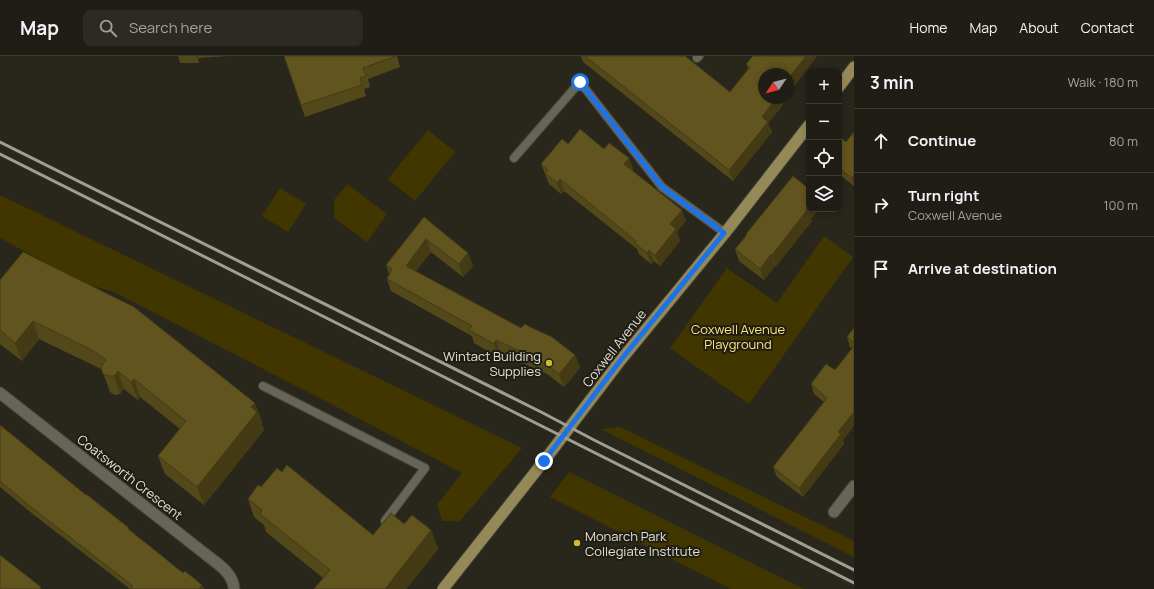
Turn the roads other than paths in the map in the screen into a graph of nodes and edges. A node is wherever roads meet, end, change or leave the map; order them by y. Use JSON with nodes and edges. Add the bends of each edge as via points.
{"nodes":[{"id":1,"x":854,"y":67,"type":"edge"},
{"id":2,"x":842,"y":83,"type":"edge"},
{"id":3,"x":806,"y":129,"type":"edge"},
{"id":4,"x":514,"y":158,"type":"dead end"},
{"id":5,"x":724,"y":233,"type":"junction"},
{"id":6,"x":263,"y":386,"type":"dead end"},
{"id":7,"x":0,"y":393,"type":"edge"},
{"id":8,"x":854,"y":486,"type":"edge"},
{"id":9,"x":834,"y":512,"type":"dead end"},
{"id":10,"x":382,"y":525,"type":"edge"},
{"id":11,"x":234,"y":589,"type":"edge"},
{"id":12,"x":442,"y":589,"type":"edge"}],
"edges":[{"from":1,"to":2,"type":"main road"},
{"from":3,"to":5,"type":"main road","name":"Coxwell Avenue"},
{"from":4,"to":5,"type":"lane","via":[[580,82],[662,187]]},
{"from":5,"to":12,"type":"main road","name":"Coxwell Avenue","via":[[620,361]]},
{"from":6,"to":10,"type":"lane","via":[[425,468]]},
{"from":7,"to":11,"type":"street","name":"Coatsworth Crescent","via":[[228,573]]},
{"from":8,"to":9,"type":"street"}]}
